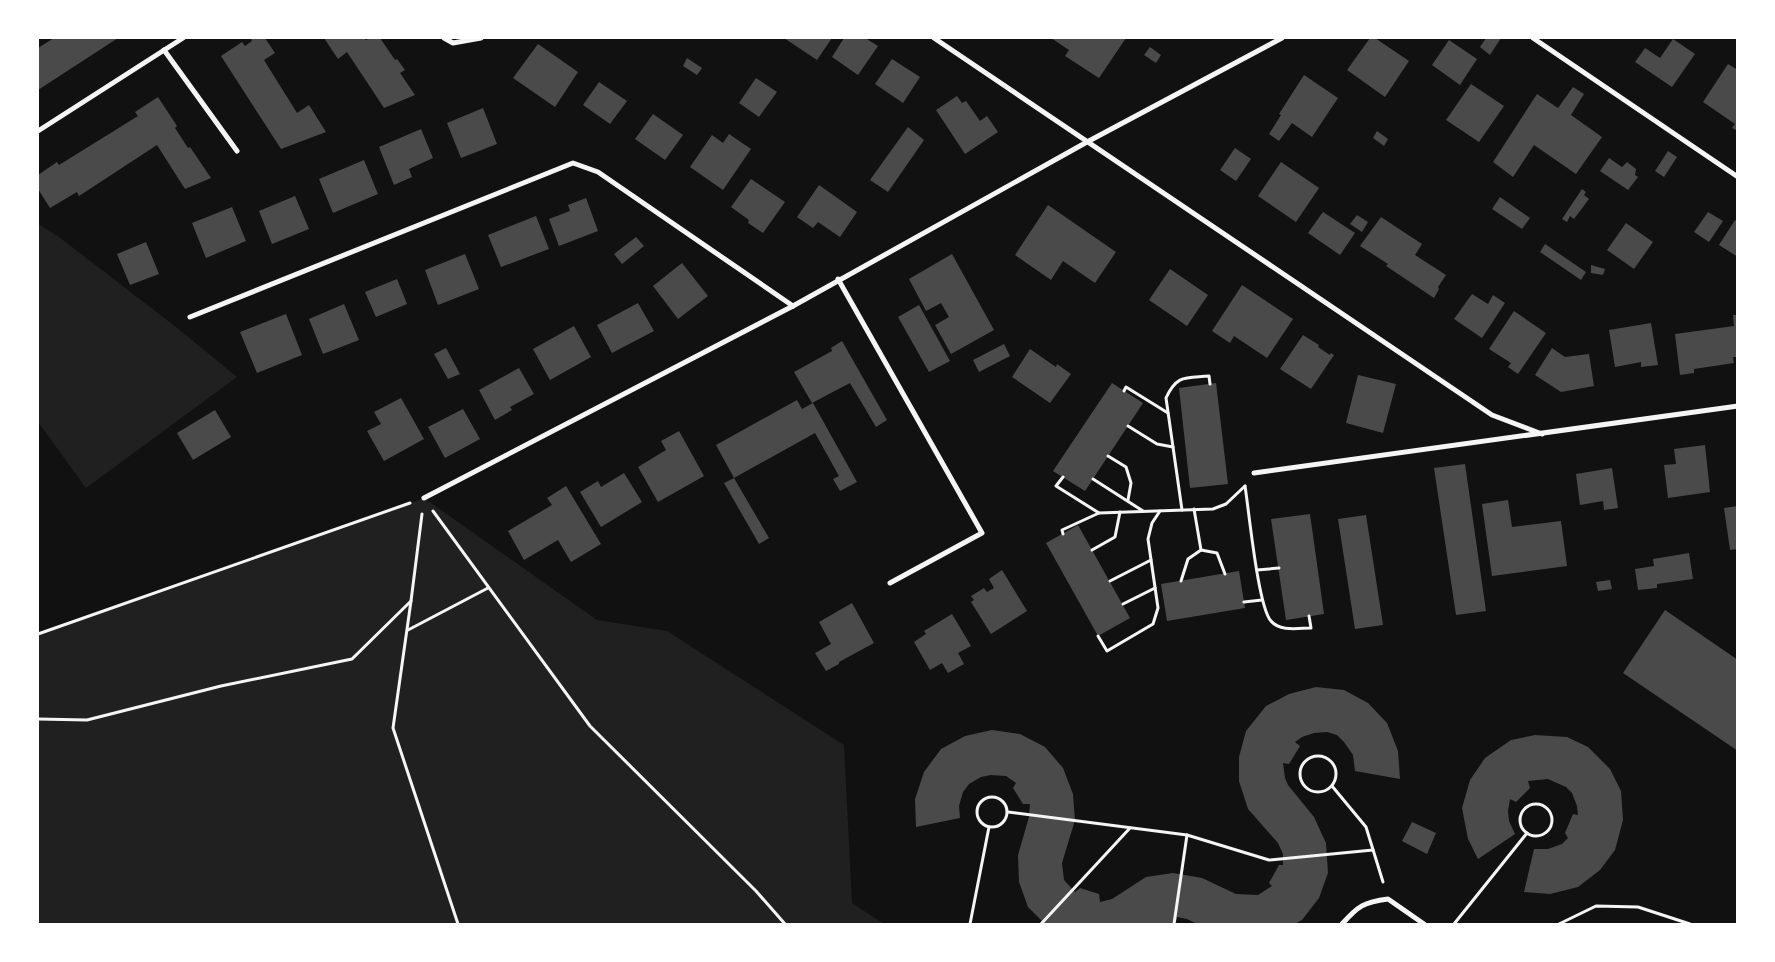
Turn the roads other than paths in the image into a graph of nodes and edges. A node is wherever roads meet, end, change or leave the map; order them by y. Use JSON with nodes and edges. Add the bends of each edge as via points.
{"nodes":[{"id":1,"x":183,"y":38,"type":"edge"},
{"id":2,"x":444,"y":38,"type":"edge"},
{"id":3,"x":481,"y":38,"type":"edge"},
{"id":4,"x":934,"y":38,"type":"edge"},
{"id":5,"x":1282,"y":38,"type":"edge"},
{"id":6,"x":1533,"y":38,"type":"edge"},
{"id":7,"x":164,"y":50,"type":"junction"},
{"id":8,"x":38,"y":131,"type":"edge"},
{"id":9,"x":1087,"y":142,"type":"junction"},
{"id":10,"x":237,"y":151,"type":"dead end"},
{"id":11,"x":1738,"y":177,"type":"edge"},
{"id":12,"x":838,"y":279,"type":"junction"},
{"id":13,"x":793,"y":306,"type":"junction"},
{"id":14,"x":190,"y":317,"type":"dead end"},
{"id":15,"x":1738,"y":406,"type":"edge"},
{"id":16,"x":1542,"y":434,"type":"junction"},
{"id":17,"x":1254,"y":473,"type":"road end"},
{"id":18,"x":424,"y":498,"type":"road end"},
{"id":19,"x":890,"y":583,"type":"dead end"},
{"id":20,"x":1342,"y":924,"type":"edge"},
{"id":21,"x":1424,"y":924,"type":"edge"}],
"edges":[{"from":1,"to":7,"type":"street"},
{"from":2,"to":3,"type":"street","via":[[452,43]]},
{"from":4,"to":9,"type":"street"},
{"from":5,"to":9,"type":"street"},
{"from":6,"to":11,"type":"street"},
{"from":7,"to":8,"type":"street"},
{"from":7,"to":10,"type":"street"},
{"from":9,"to":12,"type":"street"},
{"from":9,"to":16,"type":"street","via":[[1492,415]]},
{"from":12,"to":13,"type":"street"},
{"from":12,"to":19,"type":"street","via":[[982,533]]},
{"from":13,"to":14,"type":"street","via":[[598,172],[574,163]]},
{"from":13,"to":18,"type":"street"},
{"from":15,"to":16,"type":"street"},
{"from":16,"to":17,"type":"street"},
{"from":20,"to":21,"type":"street","via":[[1369,901],[1388,899]]}]}
